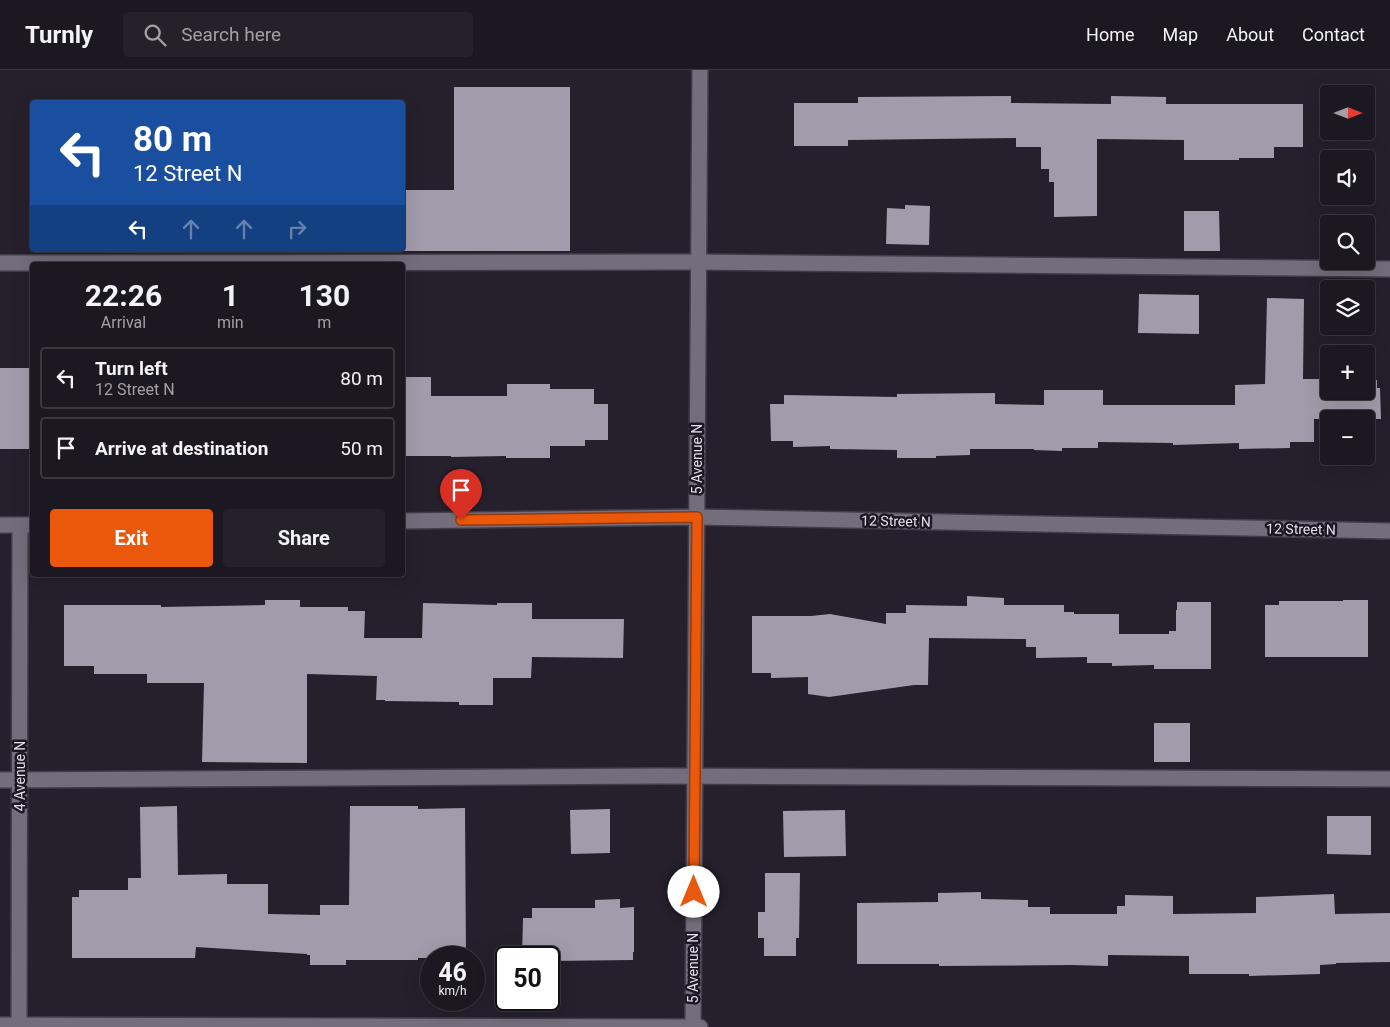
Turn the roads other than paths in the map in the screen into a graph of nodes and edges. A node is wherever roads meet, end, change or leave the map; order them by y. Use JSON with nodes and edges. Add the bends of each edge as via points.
{"nodes":[{"id":1,"x":700,"y":70,"type":"edge"},
{"id":2,"x":405,"y":262,"type":"edge"},
{"id":3,"x":699,"y":262,"type":"junction"},
{"id":4,"x":0,"y":263,"type":"edge"},
{"id":5,"x":30,"y":263,"type":"edge"},
{"id":6,"x":1390,"y":269,"type":"edge"},
{"id":7,"x":697,"y":517,"type":"junction"},
{"id":8,"x":405,"y":520,"type":"edge"},
{"id":9,"x":0,"y":526,"type":"edge"},
{"id":10,"x":26,"y":526,"type":"edge"},
{"id":11,"x":1390,"y":531,"type":"edge"},
{"id":12,"x":694,"y":776,"type":"junction"},
{"id":13,"x":1390,"y":779,"type":"edge"},
{"id":14,"x":0,"y":780,"type":"edge"},
{"id":15,"x":20,"y":780,"type":"junction"},
{"id":16,"x":0,"y":1025,"type":"edge"},
{"id":17,"x":19,"y":1026,"type":"edge"},
{"id":18,"x":693,"y":1027,"type":"edge"},
{"id":19,"x":700,"y":1027,"type":"edge"}],
"edges":[{"from":1,"to":3,"type":"street","name":"5 Avenue N"},
{"from":2,"to":3,"type":"street"},
{"from":3,"to":6,"type":"street"},
{"from":3,"to":7,"type":"street","name":"5 Avenue N"},
{"from":4,"to":5,"type":"street"},
{"from":7,"to":8,"type":"street","name":"12 Street N"},
{"from":7,"to":11,"type":"street","name":"12 Street N"},
{"from":7,"to":12,"type":"street","name":"5 Avenue N"},
{"from":9,"to":10,"type":"street"},
{"from":10,"to":15,"type":"street","name":"4 Avenue N"},
{"from":12,"to":13,"type":"street"},
{"from":12,"to":15,"type":"street"},
{"from":12,"to":18,"type":"street","name":"5 Avenue N"},
{"from":14,"to":15,"type":"street"},
{"from":15,"to":17,"type":"street","name":"4 Avenue N"},
{"from":16,"to":17,"type":"street"},
{"from":17,"to":18,"type":"street"},
{"from":18,"to":19,"type":"street"}]}
